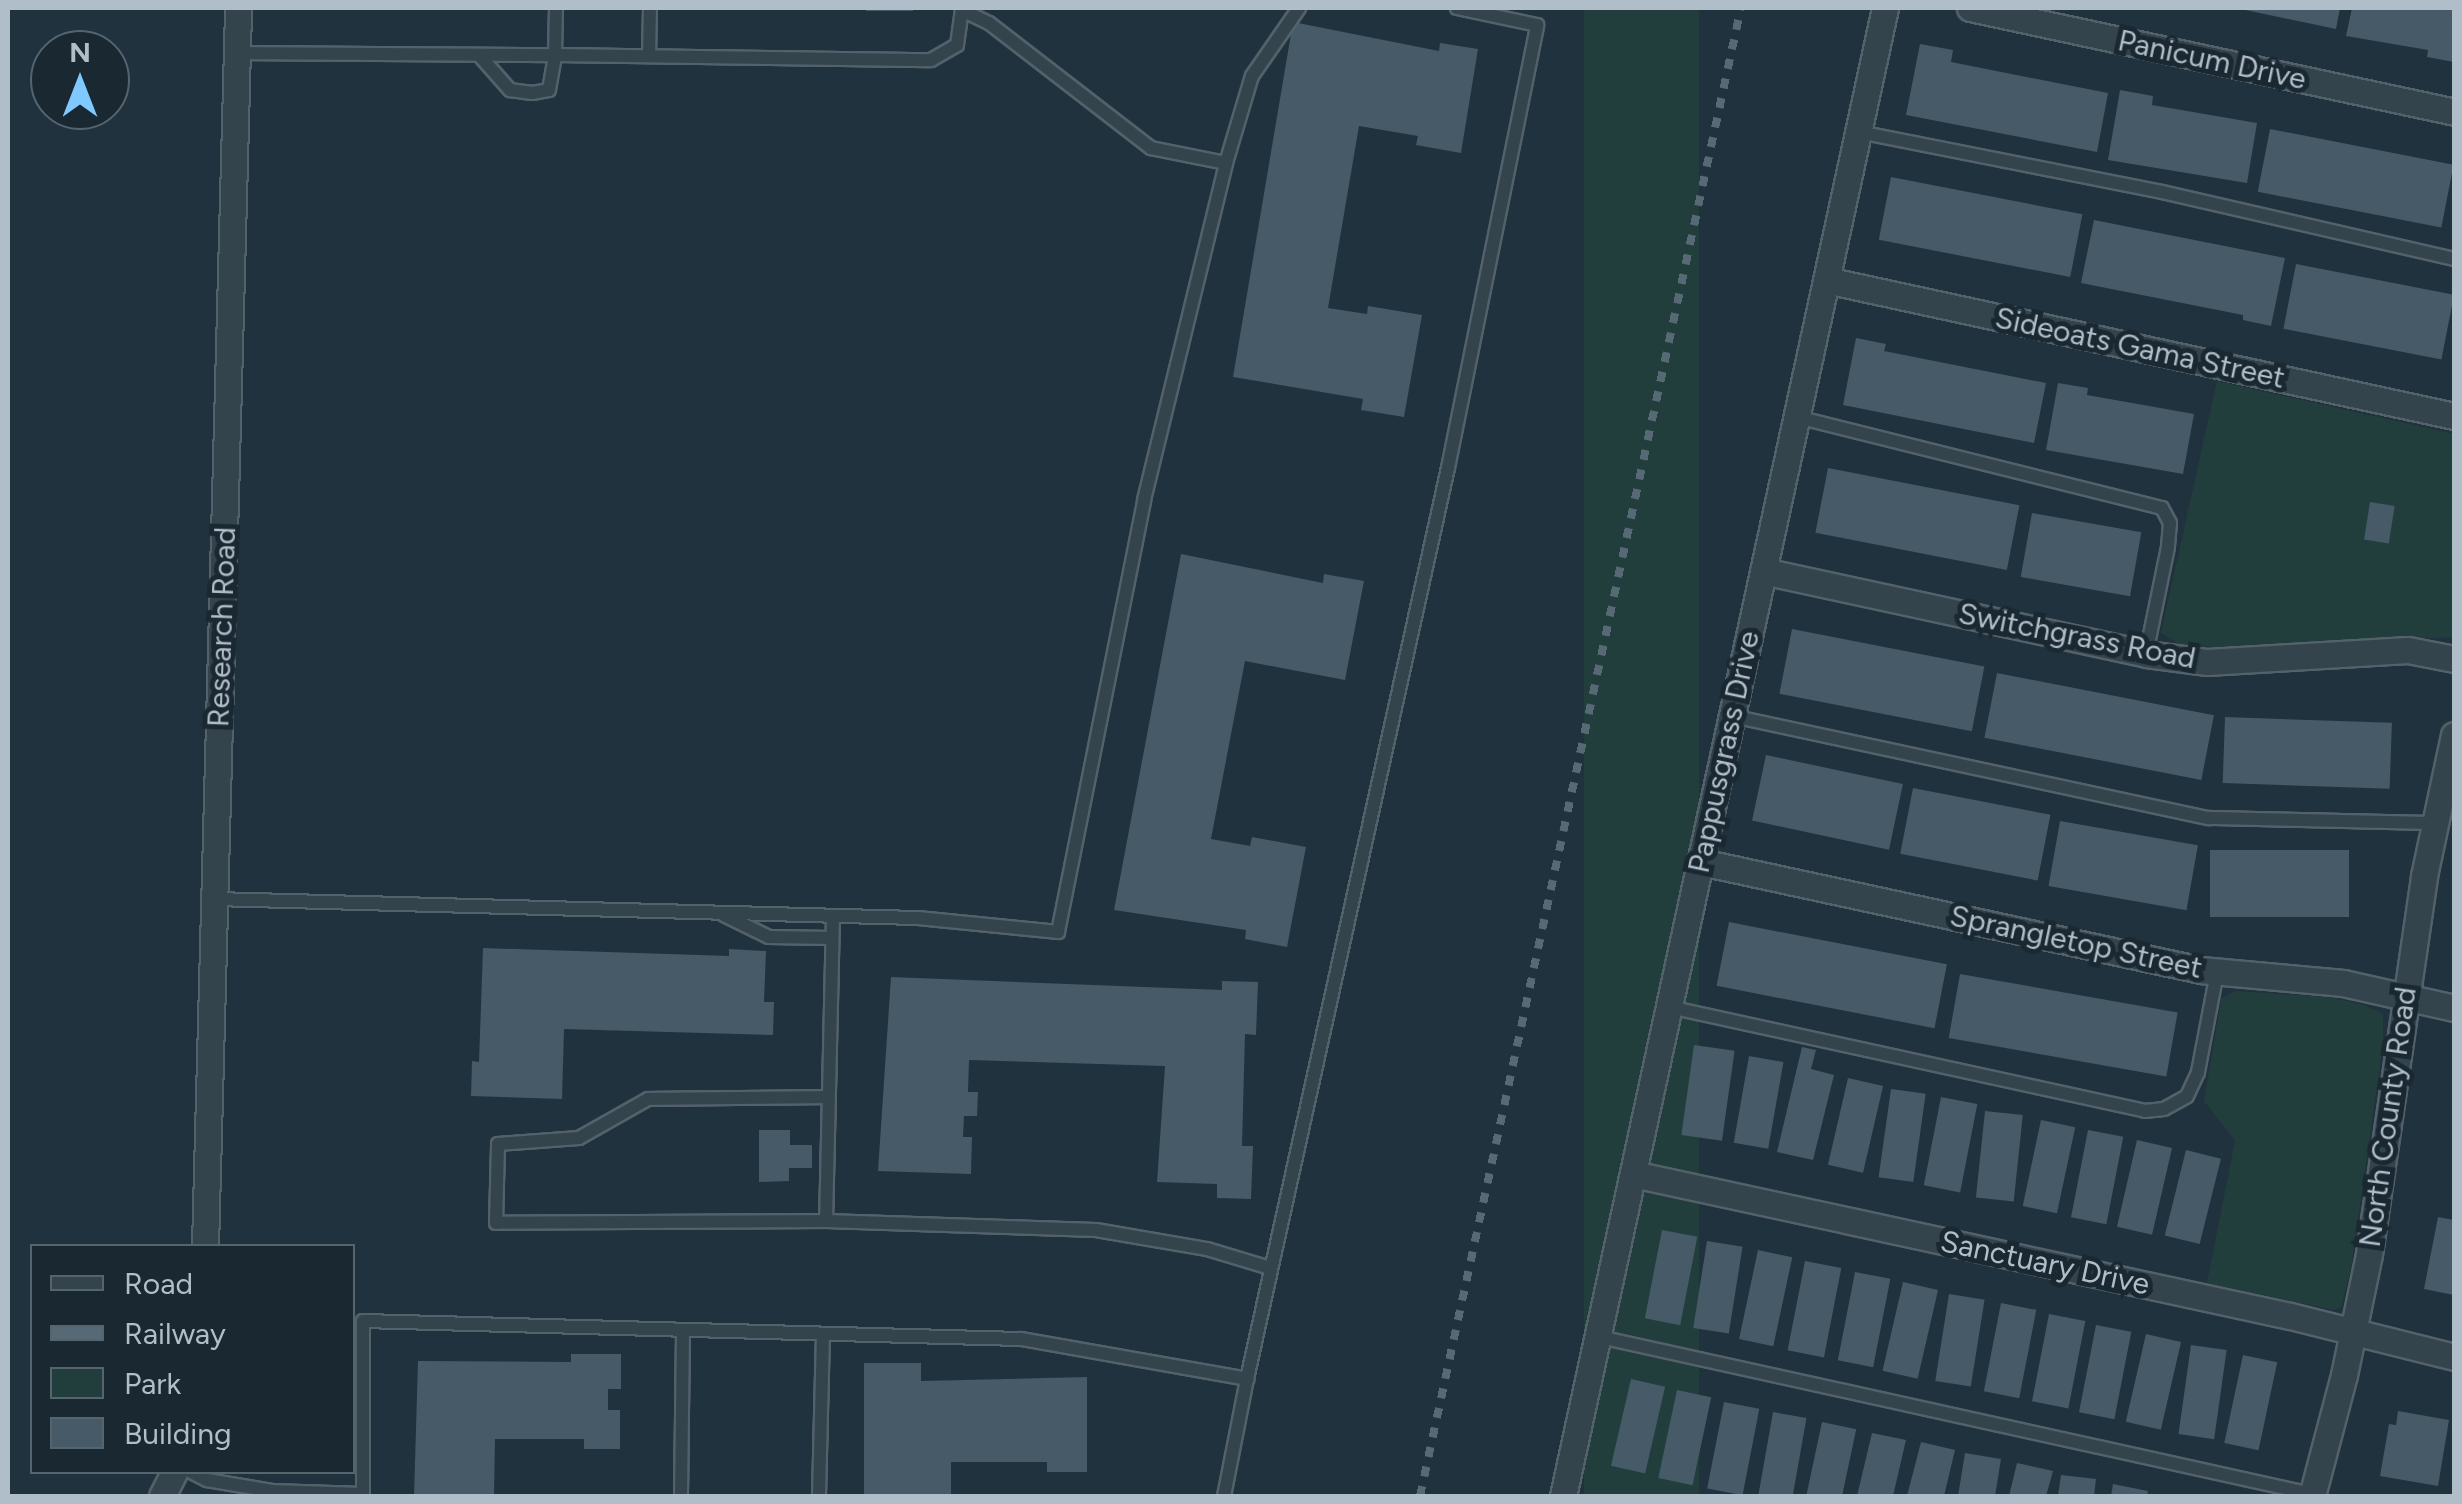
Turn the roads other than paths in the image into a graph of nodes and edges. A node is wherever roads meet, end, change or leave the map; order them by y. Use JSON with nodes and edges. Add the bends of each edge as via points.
{"nodes":[{"id":1,"x":238,"y":8,"type":"edge"},
{"id":2,"x":556,"y":8,"type":"edge"},
{"id":3,"x":650,"y":8,"type":"edge"},
{"id":4,"x":962,"y":8,"type":"edge"},
{"id":5,"x":1299,"y":8,"type":"edge"},
{"id":6,"x":1457,"y":8,"type":"edge"},
{"id":7,"x":1540,"y":8,"type":"edge"},
{"id":8,"x":1885,"y":8,"type":"edge"},
{"id":9,"x":1970,"y":8,"type":"edge"},
{"id":10,"x":1537,"y":25,"type":"junction"},
{"id":11,"x":237,"y":53,"type":"junction"},
{"id":12,"x":479,"y":55,"type":"junction"},
{"id":13,"x":555,"y":55,"type":"junction"},
{"id":14,"x":649,"y":56,"type":"junction"},
{"id":15,"x":2454,"y":112,"type":"edge"},
{"id":16,"x":1860,"y":132,"type":"junction"},
{"id":17,"x":1226,"y":162,"type":"junction"},
{"id":18,"x":2454,"y":259,"type":"edge"},
{"id":19,"x":1826,"y":280,"type":"junction"},
{"id":20,"x":2454,"y":416,"type":"edge"},
{"id":21,"x":1797,"y":417,"type":"junction"},
{"id":22,"x":1763,"y":571,"type":"junction"},
{"id":23,"x":2146,"y":654,"type":"junction"},
{"id":24,"x":2454,"y":659,"type":"edge"},
{"id":25,"x":1732,"y":716,"type":"junction"},
{"id":26,"x":2454,"y":735,"type":"edge"},
{"id":27,"x":2435,"y":824,"type":"junction"},
{"id":28,"x":1701,"y":862,"type":"junction"},
{"id":29,"x":214,"y":899,"type":"junction"},
{"id":30,"x":722,"y":914,"type":"junction"},
{"id":31,"x":832,"y":916,"type":"junction"},
{"id":32,"x":832,"y":938,"type":"junction"},
{"id":33,"x":2217,"y":972,"type":"junction"},
{"id":34,"x":2406,"y":998,"type":"junction"},
{"id":35,"x":1669,"y":1007,"type":"junction"},
{"id":36,"x":2454,"y":1008,"type":"edge"},
{"id":37,"x":830,"y":1097,"type":"junction"},
{"id":38,"x":1633,"y":1174,"type":"junction"},
{"id":39,"x":826,"y":1221,"type":"junction"},
{"id":40,"x":204,"y":1244,"type":"edge"},
{"id":41,"x":1270,"y":1268,"type":"junction"},
{"id":42,"x":683,"y":1332,"type":"junction"},
{"id":43,"x":2354,"y":1333,"type":"junction"},
{"id":44,"x":1595,"y":1336,"type":"junction"},
{"id":45,"x":823,"y":1337,"type":"junction"},
{"id":46,"x":2454,"y":1356,"type":"edge"},
{"id":47,"x":1248,"y":1379,"type":"junction"},
{"id":48,"x":195,"y":1474,"type":"edge"},
{"id":49,"x":363,"y":1495,"type":"edge"},
{"id":50,"x":2312,"y":1495,"type":"edge"},
{"id":51,"x":681,"y":1496,"type":"edge"},
{"id":52,"x":820,"y":1496,"type":"edge"},
{"id":53,"x":1224,"y":1496,"type":"edge"},
{"id":54,"x":1563,"y":1496,"type":"edge"}],
"edges":[{"from":1,"to":11,"type":"street","name":"Research Road"},
{"from":2,"to":13,"type":"lane"},
{"from":3,"to":14,"type":"lane"},
{"from":4,"to":14,"type":"lane","via":[[956,45],[931,60]]},
{"from":4,"to":17,"type":"lane","via":[[1151,148]]},
{"from":5,"to":17,"type":"lane","via":[[1252,76]]},
{"from":6,"to":10,"type":"lane"},
{"from":7,"to":10,"type":"lane"},
{"from":8,"to":16,"type":"street","name":"Pappusgrass Drive"},
{"from":9,"to":15,"type":"street","name":"Panicum Drive"},
{"from":10,"to":41,"type":"lane","via":[[1448,468]]},
{"from":11,"to":12,"type":"lane"},
{"from":11,"to":29,"type":"street","name":"Research Road"},
{"from":12,"to":13,"type":"lane"},
{"from":12,"to":13,"type":"lane","via":[[510,90],[532,93],[549,90]]},
{"from":13,"to":14,"type":"lane"},
{"from":16,"to":18,"type":"lane"},
{"from":16,"to":19,"type":"street","name":"Pappusgrass Drive"},
{"from":17,"to":31,"type":"lane","via":[[1144,500],[1058,932]]},
{"from":19,"to":20,"type":"street","name":"Sideoats Gama Street"},
{"from":19,"to":21,"type":"street","name":"Pappusgrass Drive"},
{"from":21,"to":22,"type":"street","name":"Pappusgrass Drive"},
{"from":21,"to":23,"type":"lane","via":[[2162,508],[2170,523],[2168,546]]},
{"from":22,"to":23,"type":"street","name":"Switchgrass Road"},
{"from":22,"to":25,"type":"street","name":"Pappusgrass Drive"},
{"from":23,"to":24,"type":"street","name":"Switchgrass Road","via":[[2206,662],[2408,650]]},
{"from":25,"to":27,"type":"lane","via":[[2208,818]]},
{"from":25,"to":28,"type":"street","name":"Pappusgrass Drive"},
{"from":26,"to":27,"type":"street","name":"North County Road"},
{"from":27,"to":34,"type":"street","name":"North County Road"},
{"from":28,"to":33,"type":"street","name":"Sprangletop Street"},
{"from":28,"to":35,"type":"street","name":"Pappusgrass Drive"},
{"from":29,"to":30,"type":"lane"},
{"from":29,"to":40,"type":"street","name":"Research Road"},
{"from":30,"to":31,"type":"lane"},
{"from":30,"to":32,"type":"lane","via":[[769,937]]},
{"from":31,"to":32,"type":"lane"},
{"from":32,"to":37,"type":"lane"},
{"from":33,"to":34,"type":"street","name":"Sprangletop Street","via":[[2343,983]]},
{"from":33,"to":35,"type":"lane","via":[[2198,1072],[2187,1096],[2144,1111]]},
{"from":34,"to":36,"type":"street","name":"Sprangletop Street"},
{"from":34,"to":43,"type":"street","name":"North County Road"},
{"from":35,"to":38,"type":"street","name":"Pappusgrass Drive"},
{"from":37,"to":39,"type":"lane"},
{"from":37,"to":39,"type":"lane","via":[[648,1099],[579,1138],[498,1144],[496,1224]]},
{"from":38,"to":43,"type":"street","name":"Sanctuary Drive"},
{"from":38,"to":44,"type":"street","name":"Pappusgrass Drive"},
{"from":39,"to":41,"type":"lane","via":[[1096,1230]]},
{"from":41,"to":47,"type":"lane"},
{"from":42,"to":45,"type":"lane"},
{"from":42,"to":49,"type":"lane","via":[[363,1321]]},
{"from":42,"to":51,"type":"lane"},
{"from":43,"to":46,"type":"street","name":"Sanctuary Drive"},
{"from":43,"to":50,"type":"street","name":"North County Road"},
{"from":44,"to":50,"type":"lane"},
{"from":44,"to":54,"type":"street","name":"Pappusgrass Drive"},
{"from":45,"to":47,"type":"lane","via":[[1020,1339]]},
{"from":45,"to":52,"type":"lane"},
{"from":47,"to":53,"type":"lane"},
{"from":48,"to":49,"type":"lane","via":[[272,1491]]}]}
